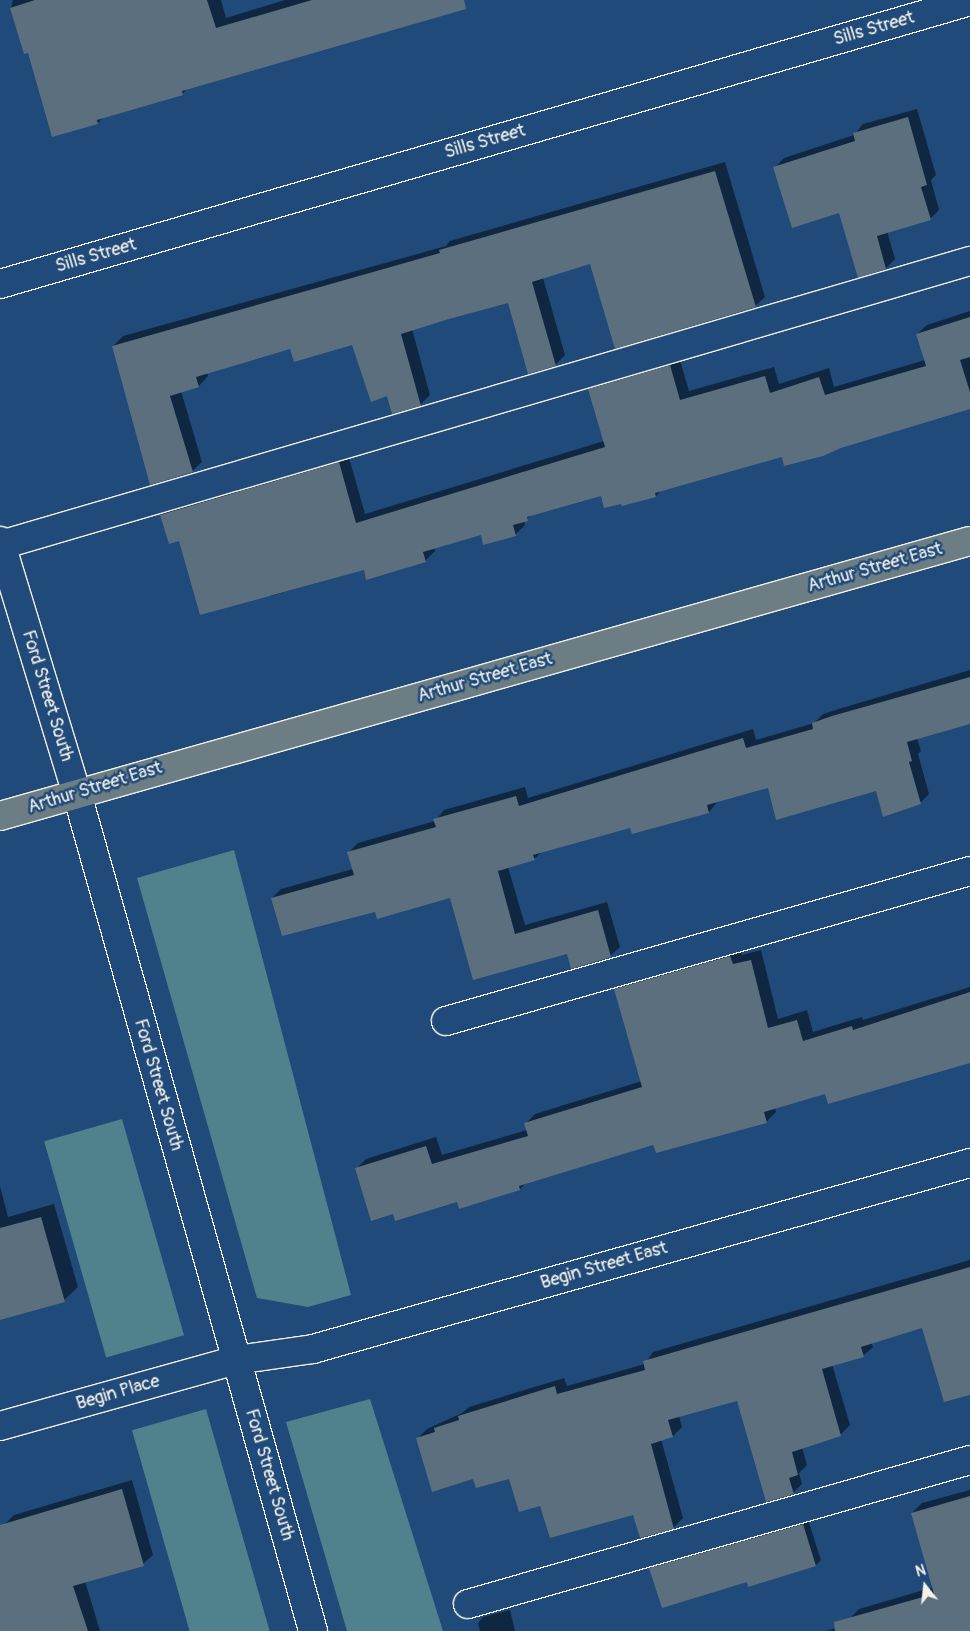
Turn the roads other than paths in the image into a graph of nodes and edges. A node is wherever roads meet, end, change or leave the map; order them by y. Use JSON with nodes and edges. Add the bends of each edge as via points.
{"nodes":[{"id":1,"x":970,"y":1,"type":"edge"},
{"id":2,"x":970,"y":261,"type":"edge"},
{"id":3,"x":0,"y":284,"type":"edge"},
{"id":4,"x":970,"y":541,"type":"edge"},
{"id":5,"x":1,"y":543,"type":"edge"},
{"id":6,"x":76,"y":794,"type":"junction"},
{"id":7,"x":0,"y":816,"type":"edge"},
{"id":8,"x":970,"y":871,"type":"edge"},
{"id":9,"x":446,"y":1021,"type":"dead end"},
{"id":10,"x":970,"y":1162,"type":"edge"},
{"id":11,"x":236,"y":1360,"type":"junction"},
{"id":12,"x":0,"y":1426,"type":"edge"},
{"id":13,"x":970,"y":1460,"type":"edge"},
{"id":14,"x":468,"y":1604,"type":"dead end"},
{"id":15,"x":313,"y":1631,"type":"edge"}],
"edges":[{"from":1,"to":3,"type":"street","name":"Sills Street"},
{"from":2,"to":5,"type":"street"},
{"from":4,"to":6,"type":"main road","name":"Arthur Street East"},
{"from":5,"to":6,"type":"street","name":"Ford Street South"},
{"from":6,"to":7,"type":"main road","name":"Arthur Street East"},
{"from":6,"to":11,"type":"street","name":"Ford Street South"},
{"from":8,"to":9,"type":"street"},
{"from":10,"to":11,"type":"street","name":"Begin Street East","via":[[312,1348]]},
{"from":11,"to":12,"type":"street","name":"Begin Place"},
{"from":11,"to":15,"type":"street","name":"Ford Street South"},
{"from":13,"to":14,"type":"street"}]}
